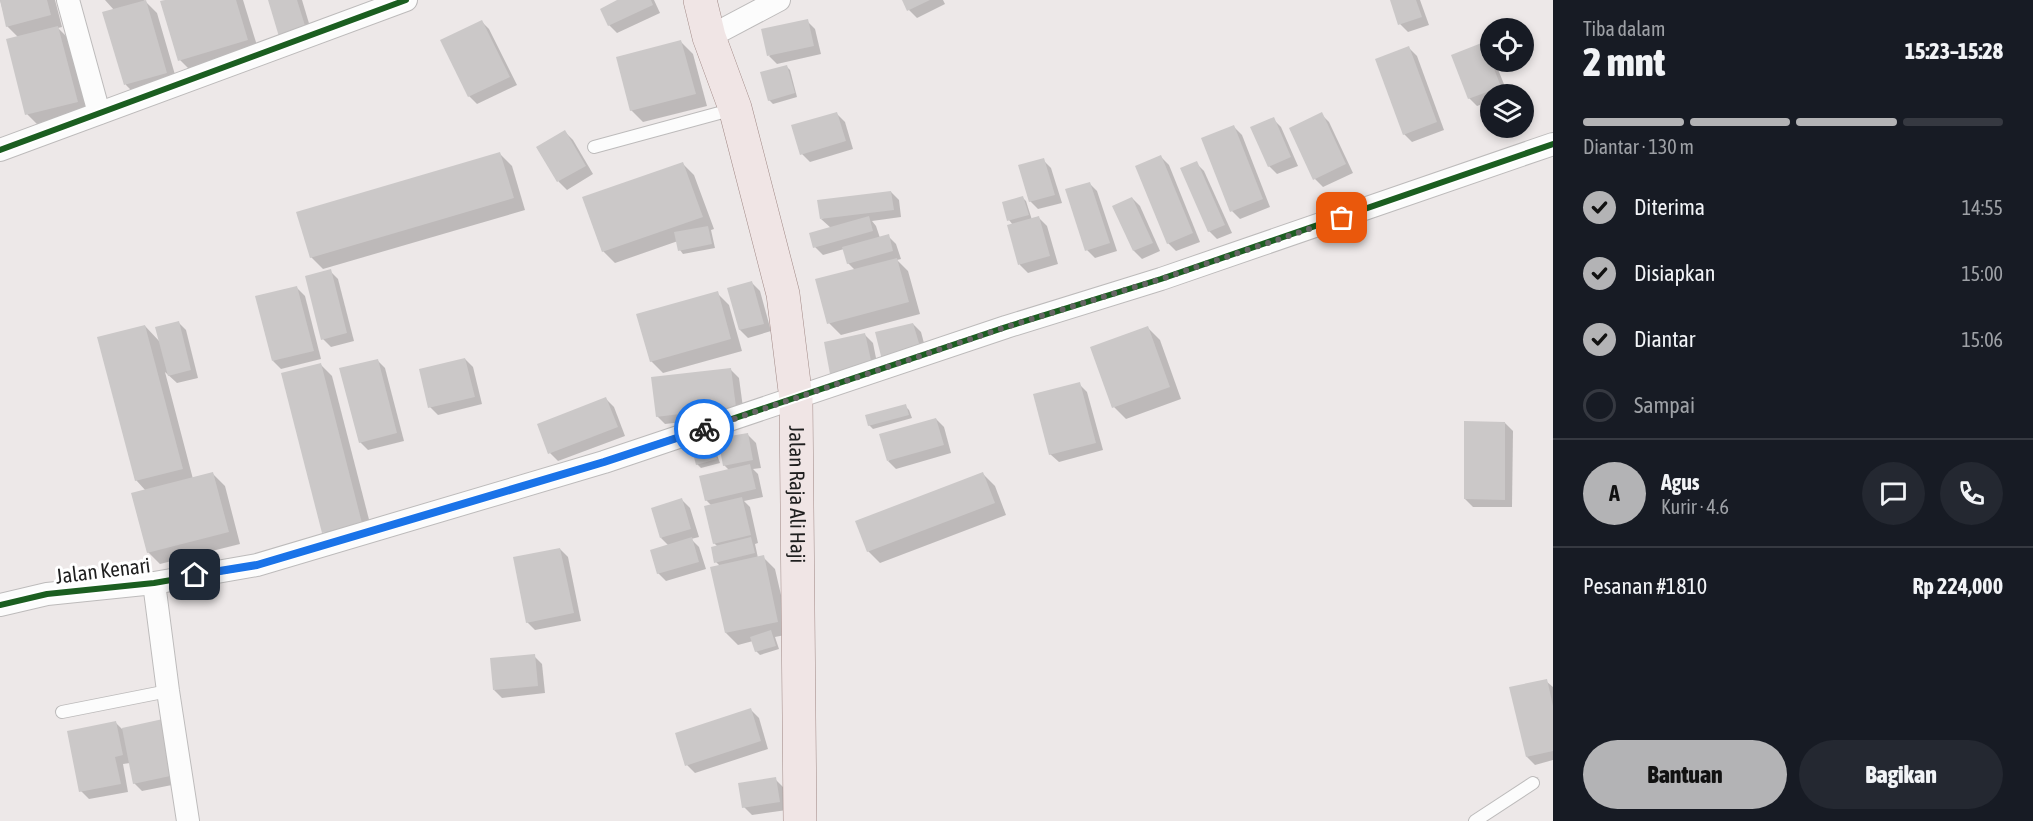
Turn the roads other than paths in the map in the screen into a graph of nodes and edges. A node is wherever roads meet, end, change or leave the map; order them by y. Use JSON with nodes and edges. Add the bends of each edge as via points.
{"nodes":[{"id":1,"x":68,"y":0,"type":"edge"},
{"id":2,"x":406,"y":0,"type":"edge"},
{"id":3,"x":700,"y":0,"type":"edge"},
{"id":4,"x":779,"y":0,"type":"edge"},
{"id":5,"x":709,"y":37,"type":"junction"},
{"id":6,"x":735,"y":108,"type":"junction"},
{"id":7,"x":99,"y":113,"type":"junction"},
{"id":8,"x":1553,"y":144,"type":"edge"},
{"id":9,"x":594,"y":147,"type":"dead end"},
{"id":10,"x":0,"y":150,"type":"edge"},
{"id":11,"x":796,"y":399,"type":"junction"},
{"id":12,"x":154,"y":583,"type":"junction"},
{"id":13,"x":0,"y":605,"type":"edge"},
{"id":14,"x":168,"y":692,"type":"junction"},
{"id":15,"x":62,"y":712,"type":"dead end"},
{"id":16,"x":1533,"y":783,"type":"dead end"},
{"id":17,"x":188,"y":821,"type":"edge"},
{"id":18,"x":800,"y":821,"type":"edge"},
{"id":19,"x":1475,"y":821,"type":"edge"}],
"edges":[{"from":1,"to":7,"type":"street"},
{"from":2,"to":7,"type":"street"},
{"from":3,"to":5,"type":"main road","name":"Jalan Raja Ali Haji"},
{"from":4,"to":5,"type":"street"},
{"from":5,"to":6,"type":"main road","name":"Jalan Raja Ali Haji"},
{"from":6,"to":9,"type":"lane"},
{"from":6,"to":11,"type":"main road","name":"Jalan Raja Ali Haji","via":[[783,294]]},
{"from":7,"to":10,"type":"street"},
{"from":8,"to":11,"type":"street","name":"Jalan Kenari"},
{"from":11,"to":12,"type":"street","name":"Jalan Kenari","via":[[604,462],[257,565]]},
{"from":11,"to":18,"type":"main road","name":"Jalan Raja Ali Haji"},
{"from":12,"to":13,"type":"street","name":"Jalan Kenari","via":[[47,594]]},
{"from":12,"to":14,"type":"street"},
{"from":14,"to":15,"type":"lane"},
{"from":14,"to":17,"type":"street"},
{"from":16,"to":19,"type":"lane"}]}
